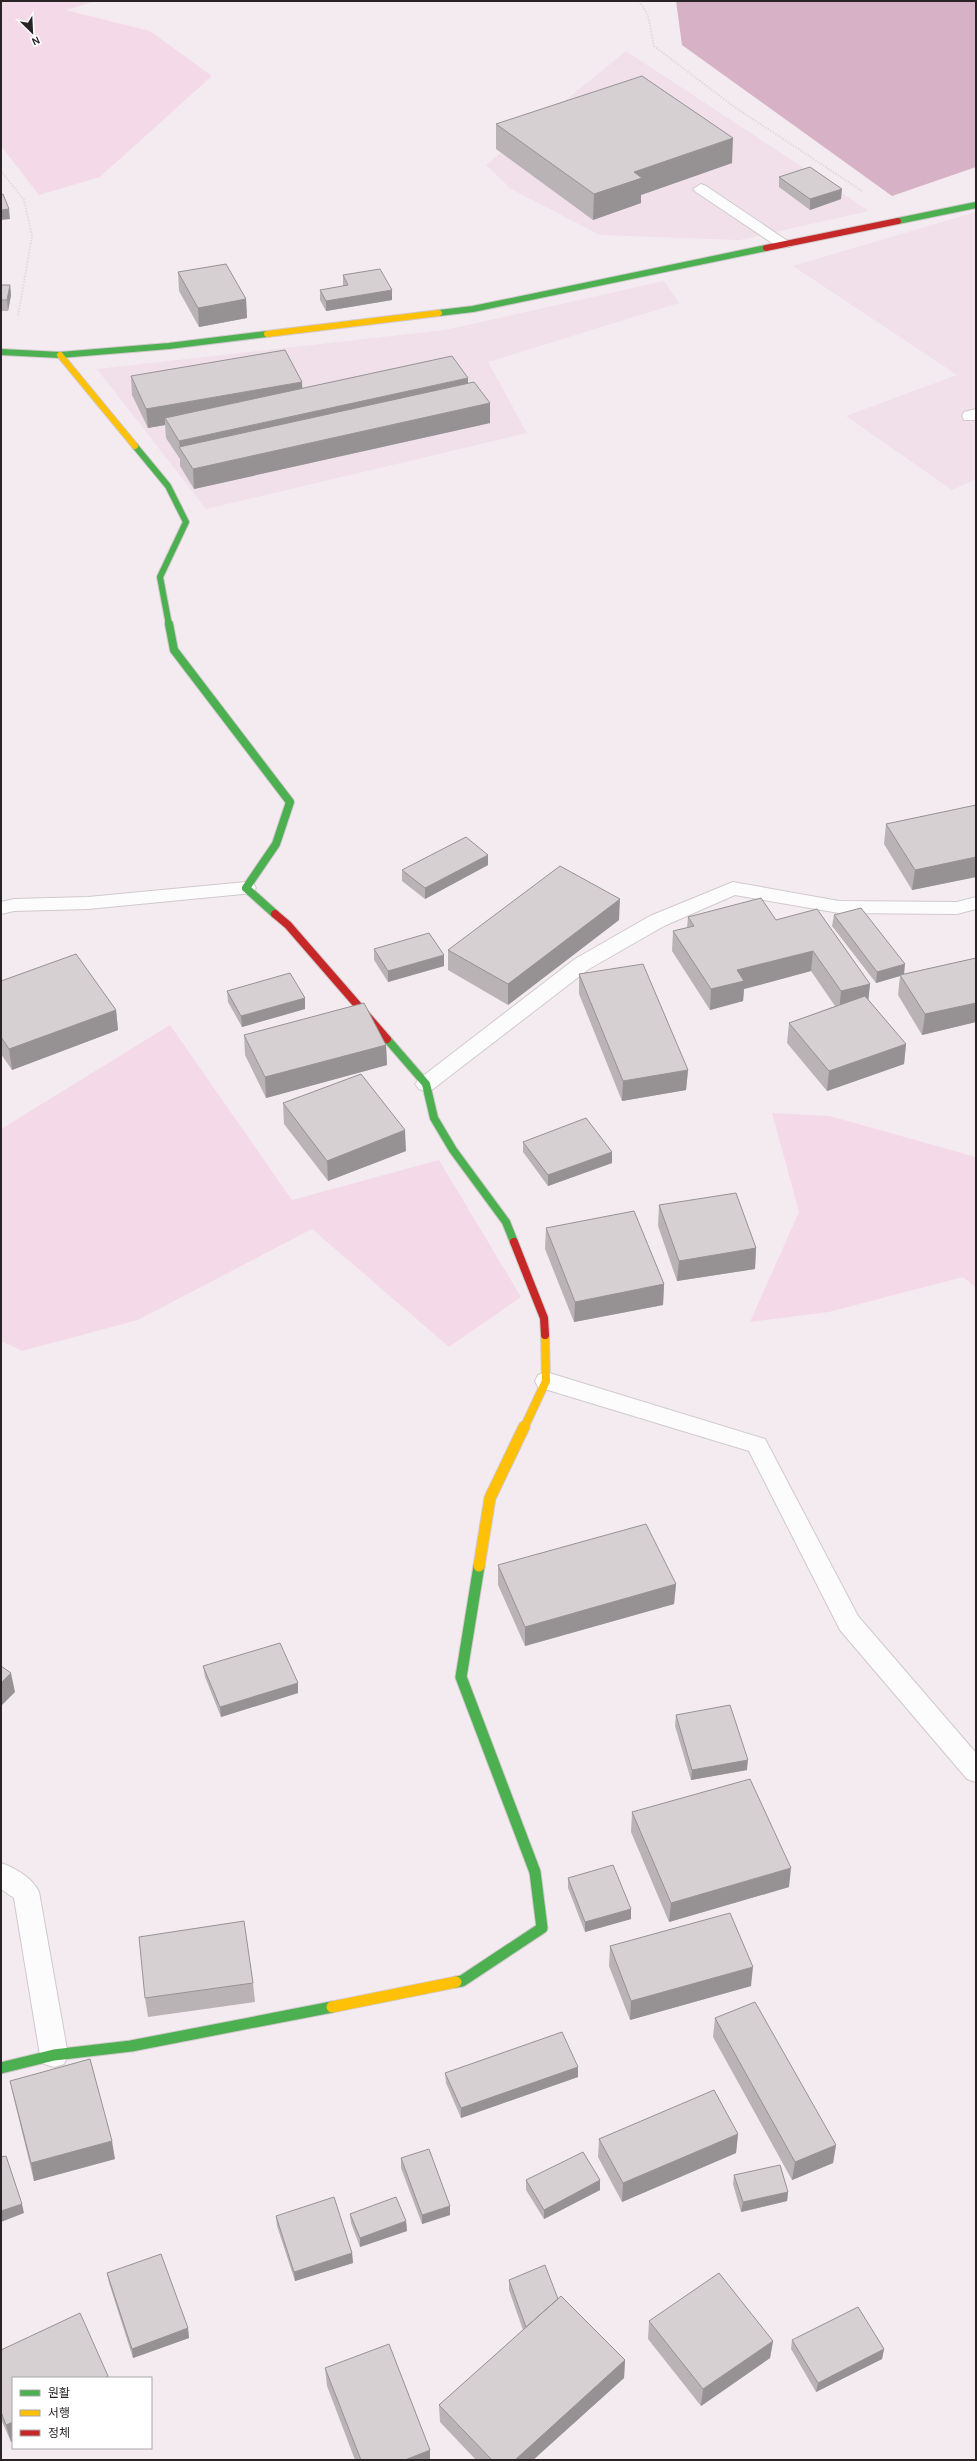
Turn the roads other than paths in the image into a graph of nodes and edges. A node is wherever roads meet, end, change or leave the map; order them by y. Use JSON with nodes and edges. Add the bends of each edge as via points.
{"nodes":[{"id":1,"x":701,"y":189,"type":"dead end"},
{"id":2,"x":976,"y":205,"type":"edge"},
{"id":3,"x":784,"y":244,"type":"junction"},
{"id":4,"x":1,"y":352,"type":"edge"},
{"id":5,"x":60,"y":355,"type":"junction"},
{"id":6,"x":246,"y":888,"type":"junction"},
{"id":7,"x":976,"y":903,"type":"edge"},
{"id":8,"x":1,"y":908,"type":"edge"},
{"id":9,"x":426,"y":1084,"type":"junction"},
{"id":10,"x":546,"y":1381,"type":"junction"},
{"id":11,"x":976,"y":1771,"type":"edge"},
{"id":12,"x":1,"y":1874,"type":"edge"},
{"id":13,"x":54,"y":2055,"type":"junction"},
{"id":14,"x":1,"y":2068,"type":"edge"}],
"edges":[{"from":1,"to":3,"type":"street"},
{"from":2,"to":3,"type":"street"},
{"from":3,"to":5,"type":"street","via":[[474,309],[355,325]]},
{"from":4,"to":5,"type":"street"},
{"from":5,"to":6,"type":"street","via":[[168,486],[186,522],[160,577],[174,650],[290,802],[276,844]]},
{"from":6,"to":8,"type":"street","via":[[88,903],[14,905]]},
{"from":6,"to":9,"type":"street","via":[[288,925]]},
{"from":7,"to":9,"type":"street","via":[[957,908],[839,907],[733,888],[657,921],[582,964]]},
{"from":9,"to":10,"type":"street","via":[[434,1118],[453,1150],[506,1222],[544,1318]]},
{"from":10,"to":11,"type":"street","via":[[757,1445],[849,1623]]},
{"from":10,"to":13,"type":"street","via":[[490,1498],[461,1677],[535,1872],[542,1928],[462,1981],[131,2046]]},
{"from":12,"to":13,"type":"street","via":[[26,1892]]},
{"from":13,"to":14,"type":"street"}]}
